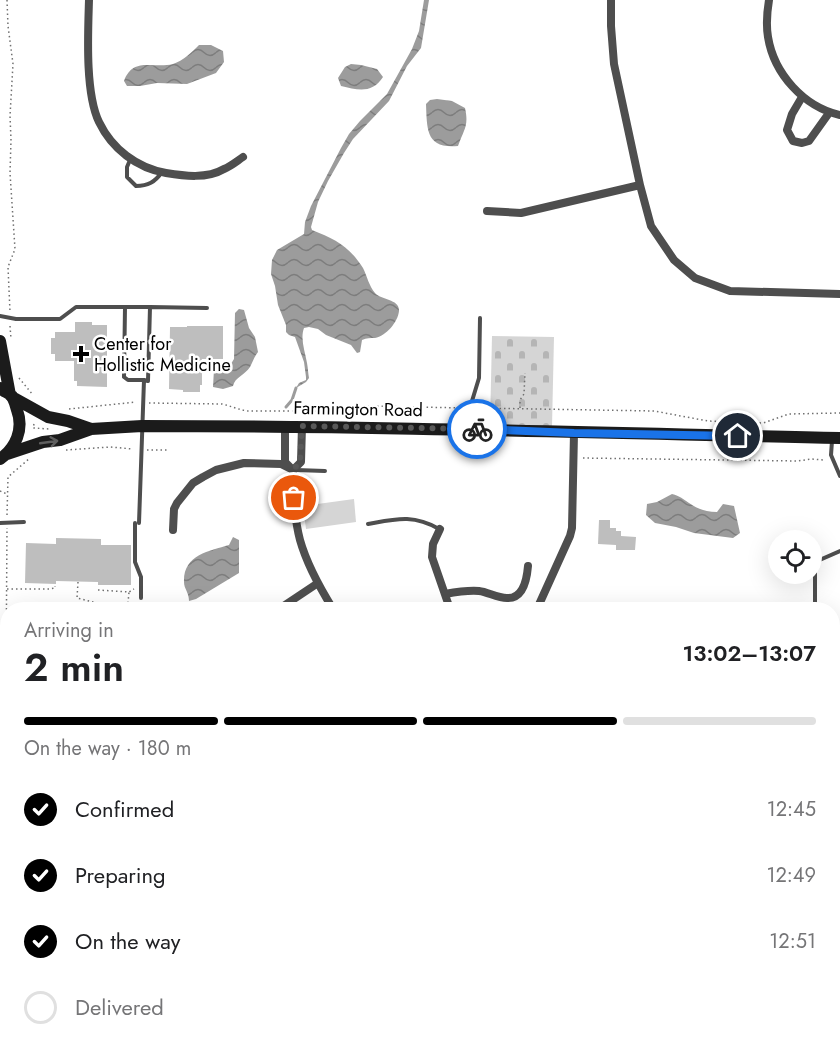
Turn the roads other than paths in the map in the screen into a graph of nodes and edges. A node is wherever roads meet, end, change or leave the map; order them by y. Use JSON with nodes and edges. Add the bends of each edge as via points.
{"nodes":[{"id":1,"x":89,"y":0,"type":"edge"},
{"id":2,"x":611,"y":0,"type":"edge"},
{"id":3,"x":769,"y":0,"type":"edge"},
{"id":4,"x":802,"y":97,"type":"junction"},
{"id":5,"x":829,"y":112,"type":"junction"},
{"id":6,"x":840,"y":115,"type":"edge"},
{"id":7,"x":243,"y":157,"type":"dead end"},
{"id":8,"x":131,"y":159,"type":"junction"},
{"id":9,"x":162,"y":172,"type":"junction"},
{"id":10,"x":640,"y":185,"type":"junction"},
{"id":11,"x":487,"y":211,"type":"dead end"},
{"id":12,"x":840,"y":294,"type":"edge"},
{"id":13,"x":125,"y":307,"type":"junction"},
{"id":14,"x":150,"y":307,"type":"junction"},
{"id":15,"x":207,"y":308,"type":"dead end"},
{"id":16,"x":0,"y":316,"type":"edge"},
{"id":17,"x":480,"y":318,"type":"dead end"},
{"id":18,"x":5,"y":343,"type":"edge"},
{"id":19,"x":144,"y":380,"type":"junction"},
{"id":20,"x":7,"y":393,"type":"edge"},
{"id":21,"x":142,"y":426,"type":"junction"},
{"id":22,"x":285,"y":426,"type":"junction"},
{"id":23,"x":302,"y":426,"type":"junction"},
{"id":24,"x":91,"y":429,"type":"junction"},
{"id":25,"x":470,"y":429,"type":"junction"},
{"id":26,"x":574,"y":433,"type":"junction"},
{"id":27,"x":836,"y":438,"type":"edge"},
{"id":28,"x":4,"y":457,"type":"edge"},
{"id":29,"x":293,"y":470,"type":"junction"},
{"id":30,"x":325,"y":471,"type":"dead end"},
{"id":31,"x":840,"y":476,"type":"edge"},
{"id":32,"x":24,"y":522,"type":"dead end"},
{"id":33,"x":0,"y":523,"type":"edge"},
{"id":34,"x":368,"y":524,"type":"dead end"},
{"id":35,"x":440,"y":529,"type":"joint"},
{"id":36,"x":173,"y":530,"type":"dead end"},
{"id":37,"x":840,"y":551,"type":"edge"},
{"id":38,"x":528,"y":566,"type":"dead end"},
{"id":39,"x":318,"y":583,"type":"junction"},
{"id":40,"x":445,"y":594,"type":"junction"},
{"id":41,"x":141,"y":598,"type":"dead end"},
{"id":42,"x":290,"y":602,"type":"edge"},
{"id":43,"x":329,"y":602,"type":"edge"},
{"id":44,"x":448,"y":602,"type":"edge"},
{"id":45,"x":540,"y":602,"type":"edge"},
{"id":46,"x":815,"y":602,"type":"edge"}],
"edges":[{"from":1,"to":8,"type":"street","via":[[93,103],[105,132],[120,152]]},
{"from":2,"to":10,"type":"street","via":[[614,64]]},
{"from":3,"to":4,"type":"street","via":[[766,20],[774,59]]},
{"from":4,"to":5,"type":"street"},
{"from":4,"to":5,"type":"street","via":[[787,130],[792,141],[809,141]]},
{"from":5,"to":6,"type":"street"},
{"from":7,"to":9,"type":"street","via":[[222,170],[203,175]]},
{"from":8,"to":9,"type":"street"},
{"from":8,"to":9,"type":"lane","via":[[128,177],[136,186],[145,186]]},
{"from":10,"to":11,"type":"street","via":[[521,213]]},
{"from":10,"to":12,"type":"street","via":[[651,226],[674,260],[695,278],[730,291]]},
{"from":13,"to":14,"type":"lane"},
{"from":13,"to":16,"type":"lane","via":[[76,307],[60,319]]},
{"from":13,"to":19,"type":"lane","via":[[124,377]]},
{"from":14,"to":15,"type":"lane"},
{"from":14,"to":19,"type":"lane","via":[[148,381]]},
{"from":17,"to":25,"type":"lane","via":[[479,378]]},
{"from":18,"to":20,"type":"street"},
{"from":19,"to":21,"type":"lane"},
{"from":20,"to":24,"type":"street","name":"Farmington Road","via":[[48,417]]},
{"from":20,"to":28,"type":"street","via":[[20,416],[20,430],[16,443]]},
{"from":21,"to":22,"type":"street","name":"Farmington Road"},
{"from":21,"to":24,"type":"street","name":"Farmington Road"},
{"from":21,"to":41,"type":"lane","via":[[135,562]]},
{"from":22,"to":23,"type":"street","name":"Farmington Road"},
{"from":22,"to":29,"type":"street","via":[[285,462]]},
{"from":23,"to":25,"type":"street","name":"Farmington Road"},
{"from":23,"to":29,"type":"street","via":[[300,462]]},
{"from":28,"to":24,"type":"street","name":"Farmington Road","one_way":true,"via":[[43,441],[60,440]]},
{"from":25,"to":26,"type":"street","name":"Farmington Road"},
{"from":26,"to":27,"type":"street","name":"Farmington Road"},
{"from":26,"to":45,"type":"street","via":[[572,528]]},
{"from":27,"to":31,"type":"lane","via":[[831,455]]},
{"from":29,"to":30,"type":"lane"},
{"from":29,"to":36,"type":"street","via":[[281,464],[244,463],[216,470],[193,483],[177,502]]},
{"from":29,"to":39,"type":"street","via":[[301,542]]},
{"from":32,"to":33,"type":"lane"},
{"from":34,"to":35,"type":"lane","via":[[415,519]]},
{"from":35,"to":40,"type":"street","via":[[432,557]]},
{"from":37,"to":46,"type":"lane","via":[[815,562]]},
{"from":38,"to":40,"type":"street","via":[[525,586],[514,596],[468,590]]},
{"from":39,"to":42,"type":"street"},
{"from":39,"to":43,"type":"street"},
{"from":40,"to":44,"type":"street"}]}
